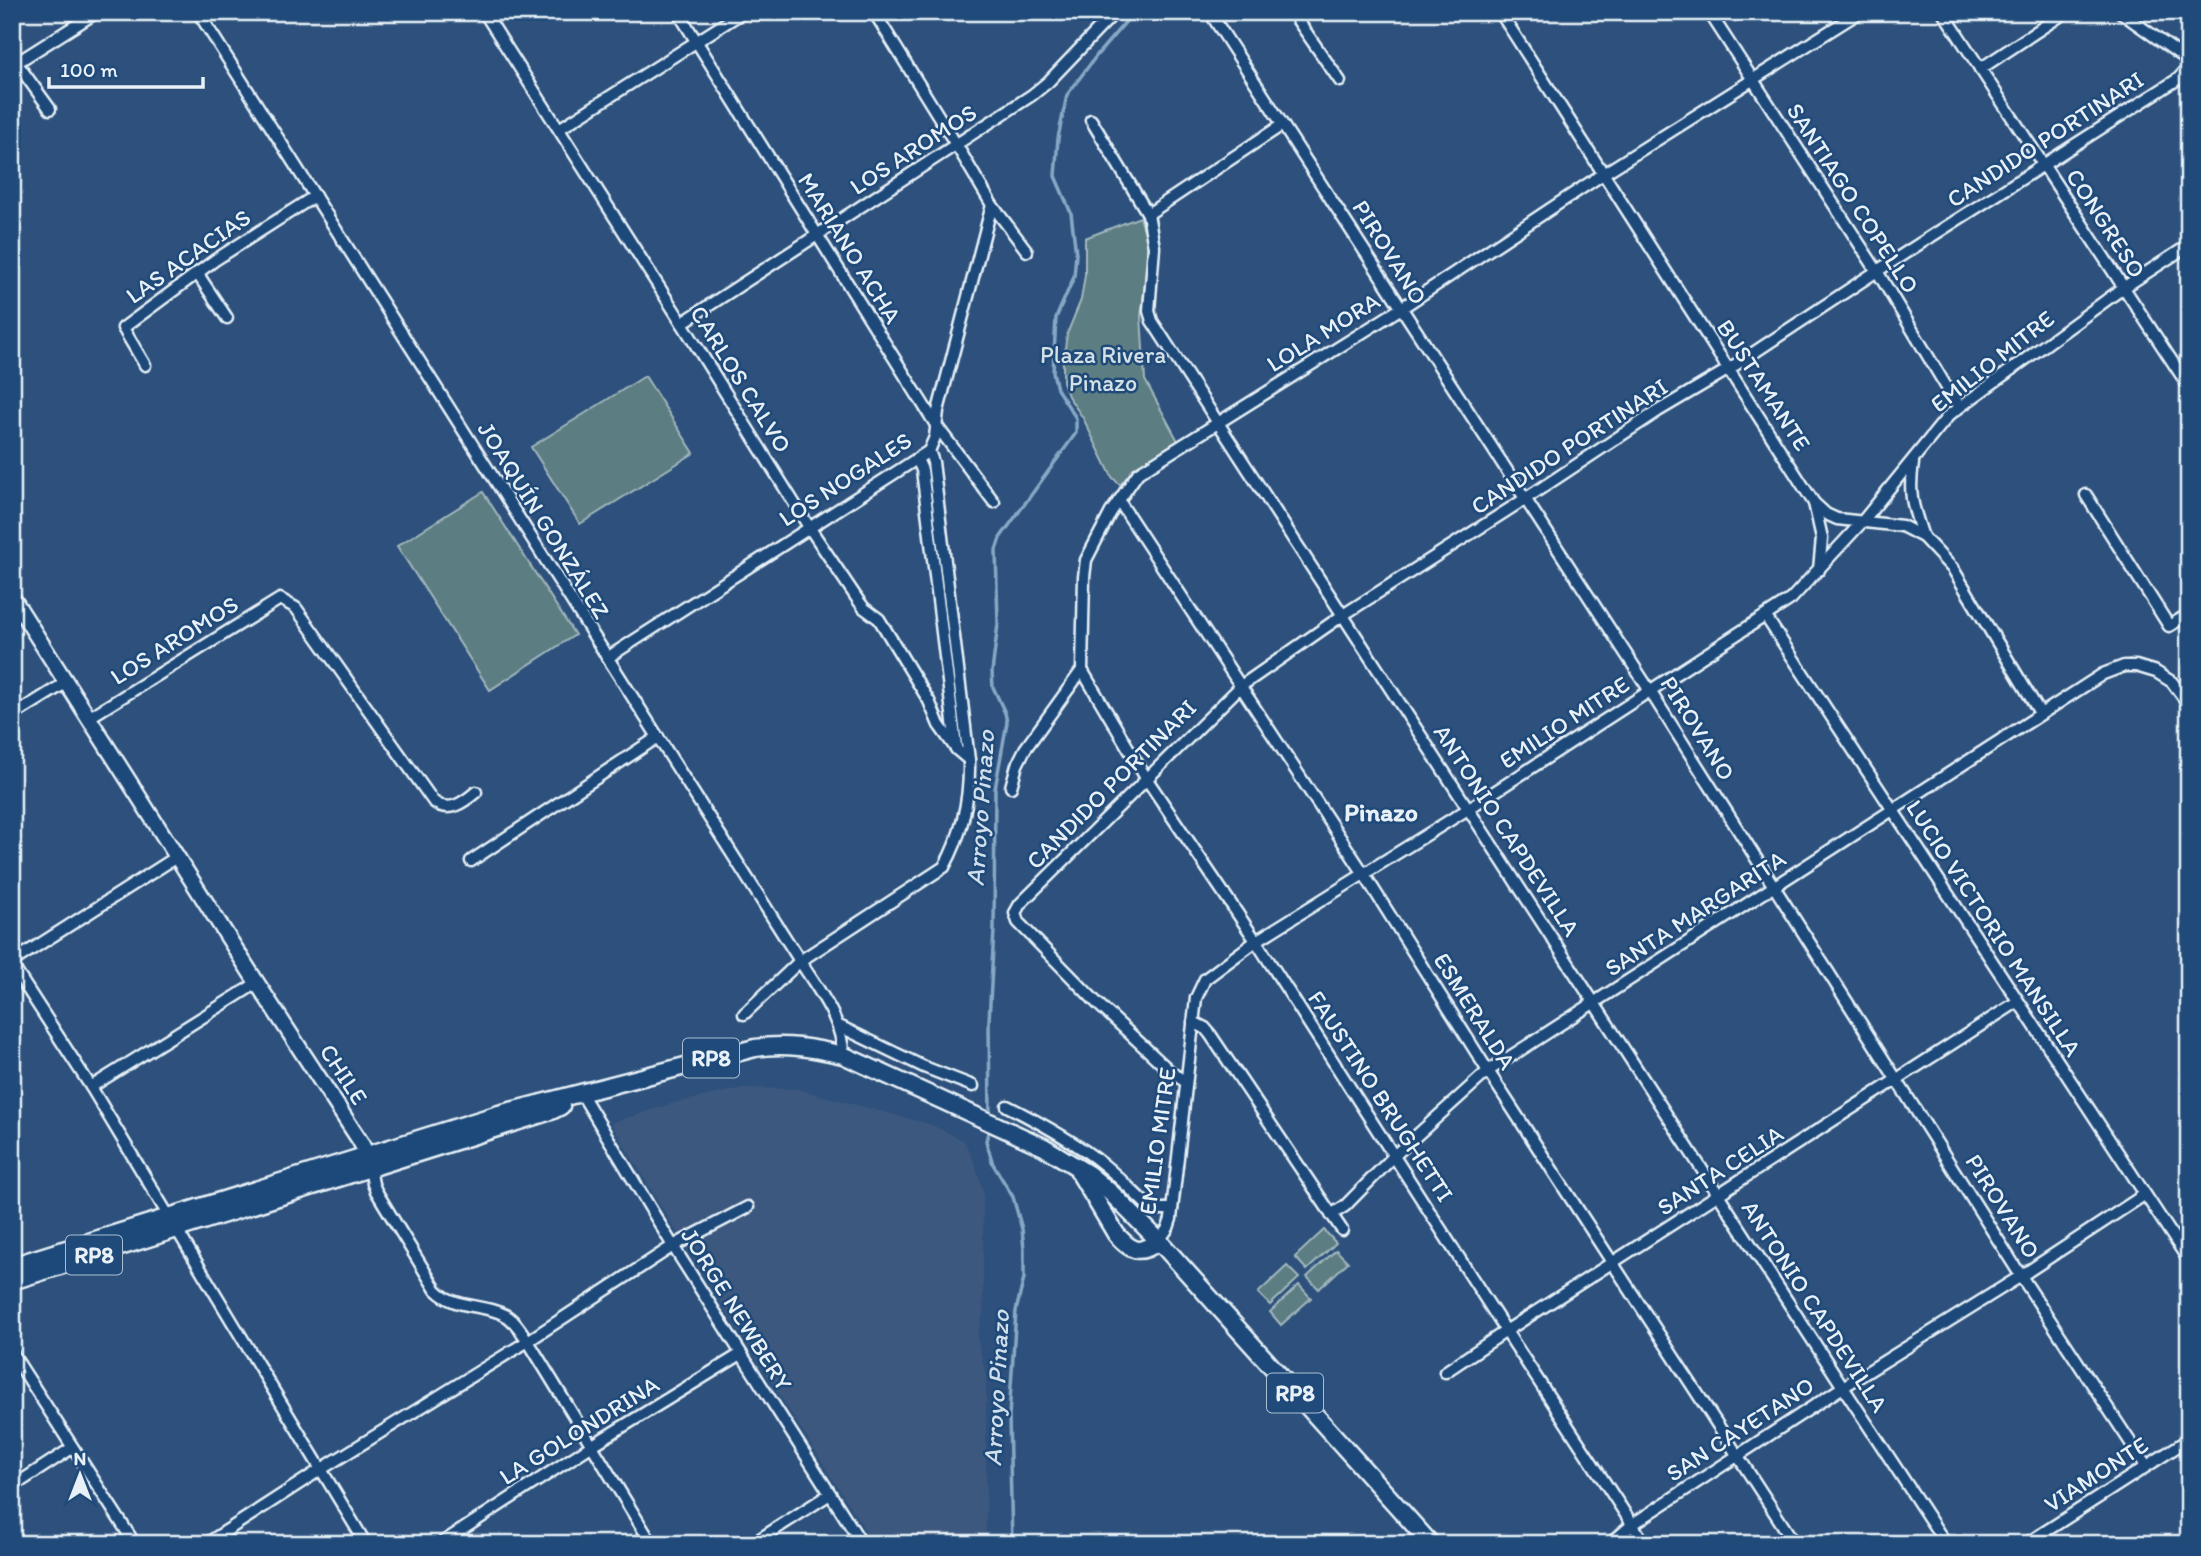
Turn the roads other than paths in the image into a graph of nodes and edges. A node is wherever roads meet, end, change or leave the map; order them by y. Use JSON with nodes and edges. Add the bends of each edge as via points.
{"nodes":[{"id":1,"x":97,"y":12,"type":"edge"},
{"id":2,"x":198,"y":12,"type":"edge"},
{"id":3,"x":484,"y":12,"type":"edge"},
{"id":4,"x":678,"y":12,"type":"edge"},
{"id":5,"x":743,"y":12,"type":"edge"},
{"id":6,"x":874,"y":12,"type":"edge"},
{"id":7,"x":1115,"y":12,"type":"edge"},
{"id":8,"x":1292,"y":12,"type":"edge"},
{"id":9,"x":1500,"y":12,"type":"edge"},
{"id":10,"x":1709,"y":12,"type":"edge"},
{"id":11,"x":1860,"y":12,"type":"edge"},
{"id":12,"x":1942,"y":12,"type":"edge"},
{"id":13,"x":2066,"y":12,"type":"edge"},
{"id":14,"x":2120,"y":12,"type":"edge"},
{"id":15,"x":1213,"y":13,"type":"edge"},
{"id":16,"x":695,"y":41,"type":"junction"},
{"id":17,"x":14,"y":60,"type":"edge"},
{"id":18,"x":2189,"y":61,"type":"edge"},
{"id":19,"x":2189,"y":67,"type":"edge"},
{"id":20,"x":1980,"y":69,"type":"junction"},
{"id":21,"x":1753,"y":80,"type":"junction"},
{"id":22,"x":1340,"y":81,"type":"dead end"},
{"id":23,"x":50,"y":109,"type":"dead end"},
{"id":24,"x":1091,"y":120,"type":"dead end"},
{"id":25,"x":1282,"y":125,"type":"junction"},
{"id":26,"x":559,"y":129,"type":"junction"},
{"id":27,"x":957,"y":145,"type":"junction"},
{"id":28,"x":2043,"y":165,"type":"junction"},
{"id":29,"x":1603,"y":174,"type":"junction"},
{"id":30,"x":315,"y":196,"type":"junction"},
{"id":31,"x":992,"y":205,"type":"junction"},
{"id":32,"x":1148,"y":214,"type":"junction"},
{"id":33,"x":818,"y":236,"type":"junction"},
{"id":34,"x":2189,"y":245,"type":"edge"},
{"id":35,"x":1027,"y":251,"type":"dead end"},
{"id":36,"x":1877,"y":271,"type":"junction"},
{"id":37,"x":197,"y":274,"type":"junction"},
{"id":38,"x":2123,"y":288,"type":"junction"},
{"id":39,"x":1400,"y":309,"type":"junction"},
{"id":40,"x":227,"y":318,"type":"dead end"},
{"id":41,"x":682,"y":323,"type":"junction"},
{"id":42,"x":145,"y":365,"type":"dead end"},
{"id":43,"x":1729,"y":369,"type":"junction"},
{"id":44,"x":2189,"y":387,"type":"edge"},
{"id":45,"x":1960,"y":406,"type":"junction"},
{"id":46,"x":1217,"y":423,"type":"junction"},
{"id":47,"x":936,"y":425,"type":"junction"},
{"id":48,"x":929,"y":451,"type":"junction"},
{"id":49,"x":917,"y":459,"type":"junction"},
{"id":50,"x":1913,"y":460,"type":"junction"},
{"id":51,"x":2086,"y":495,"type":"dead end"},
{"id":52,"x":1525,"y":499,"type":"junction"},
{"id":53,"x":1119,"y":501,"type":"junction"},
{"id":54,"x":994,"y":502,"type":"dead end"},
{"id":55,"x":1814,"y":503,"type":"junction"},
{"id":56,"x":1862,"y":522,"type":"junction"},
{"id":57,"x":809,"y":527,"type":"junction"},
{"id":58,"x":1923,"y":537,"type":"junction"},
{"id":59,"x":1819,"y":570,"type":"junction"},
{"id":60,"x":12,"y":597,"type":"edge"},
{"id":61,"x":2189,"y":614,"type":"edge"},
{"id":62,"x":1343,"y":615,"type":"junction"},
{"id":63,"x":1766,"y":617,"type":"junction"},
{"id":64,"x":607,"y":658,"type":"junction"},
{"id":65,"x":1082,"y":670,"type":"junction"},
{"id":66,"x":66,"y":682,"type":"junction"},
{"id":67,"x":1241,"y":685,"type":"junction"},
{"id":68,"x":1650,"y":691,"type":"junction"},
{"id":69,"x":2189,"y":705,"type":"edge"},
{"id":70,"x":2040,"y":713,"type":"junction"},
{"id":71,"x":12,"y":716,"type":"edge"},
{"id":72,"x":90,"y":718,"type":"junction"},
{"id":73,"x":658,"y":737,"type":"junction"},
{"id":74,"x":957,"y":750,"type":"junction"},
{"id":75,"x":969,"y":760,"type":"junction"},
{"id":76,"x":1146,"y":778,"type":"junction"},
{"id":77,"x":1011,"y":787,"type":"dead end"},
{"id":78,"x":476,"y":792,"type":"dead end"},
{"id":79,"x":1468,"y":809,"type":"junction"},
{"id":80,"x":1891,"y":810,"type":"junction"},
{"id":81,"x":178,"y":856,"type":"junction"},
{"id":82,"x":471,"y":861,"type":"dead end"},
{"id":83,"x":1364,"y":874,"type":"junction"},
{"id":84,"x":1774,"y":886,"type":"junction"},
{"id":85,"x":1256,"y":941,"type":"junction"},
{"id":86,"x":800,"y":961,"type":"junction"},
{"id":87,"x":12,"y":963,"type":"edge"},
{"id":88,"x":257,"y":983,"type":"junction"},
{"id":89,"x":2017,"y":1002,"type":"junction"},
{"id":90,"x":1594,"y":1003,"type":"junction"},
{"id":91,"x":744,"y":1014,"type":"dead end"},
{"id":92,"x":1193,"y":1022,"type":"junction"},
{"id":93,"x":838,"y":1026,"type":"junction"},
{"id":94,"x":843,"y":1055,"type":"junction"},
{"id":95,"x":1488,"y":1070,"type":"junction"},
{"id":96,"x":1897,"y":1079,"type":"junction"},
{"id":97,"x":1186,"y":1082,"type":"junction"},
{"id":98,"x":974,"y":1086,"type":"dead end"},
{"id":99,"x":91,"y":1087,"type":"junction"},
{"id":100,"x":581,"y":1093,"type":"junction"},
{"id":101,"x":1007,"y":1105,"type":"dead end"},
{"id":102,"x":1395,"y":1155,"type":"junction"},
{"id":103,"x":369,"y":1161,"type":"junction"},
{"id":104,"x":1073,"y":1163,"type":"junction"},
{"id":105,"x":2144,"y":1195,"type":"junction"},
{"id":106,"x":1718,"y":1196,"type":"junction"},
{"id":107,"x":748,"y":1207,"type":"dead end"},
{"id":108,"x":1172,"y":1209,"type":"junction"},
{"id":109,"x":1331,"y":1215,"type":"junction"},
{"id":110,"x":172,"y":1223,"type":"junction"},
{"id":111,"x":1342,"y":1230,"type":"dead end"},
{"id":112,"x":1159,"y":1241,"type":"junction"},
{"id":113,"x":673,"y":1246,"type":"junction"},
{"id":114,"x":2189,"y":1261,"type":"edge"},
{"id":115,"x":1615,"y":1263,"type":"junction"},
{"id":116,"x":12,"y":1266,"type":"edge"},
{"id":117,"x":2021,"y":1276,"type":"junction"},
{"id":118,"x":12,"y":1281,"type":"edge"},
{"id":119,"x":1506,"y":1331,"type":"junction"},
{"id":120,"x":528,"y":1341,"type":"junction"},
{"id":121,"x":12,"y":1353,"type":"edge"},
{"id":122,"x":741,"y":1354,"type":"junction"},
{"id":123,"x":1445,"y":1372,"type":"dead end"},
{"id":124,"x":1843,"y":1387,"type":"junction"},
{"id":125,"x":2189,"y":1439,"type":"edge"},
{"id":126,"x":591,"y":1446,"type":"junction"},
{"id":127,"x":72,"y":1448,"type":"junction"},
{"id":128,"x":1737,"y":1456,"type":"junction"},
{"id":129,"x":2146,"y":1466,"type":"junction"},
{"id":130,"x":320,"y":1470,"type":"junction"},
{"id":131,"x":12,"y":1488,"type":"edge"},
{"id":132,"x":830,"y":1494,"type":"junction"},
{"id":133,"x":1633,"y":1524,"type":"junction"},
{"id":134,"x":135,"y":1544,"type":"edge"},
{"id":135,"x":206,"y":1544,"type":"edge"},
{"id":136,"x":366,"y":1544,"type":"edge"},
{"id":137,"x":440,"y":1544,"type":"edge"},
{"id":138,"x":652,"y":1544,"type":"edge"},
{"id":139,"x":752,"y":1544,"type":"edge"},
{"id":140,"x":862,"y":1544,"type":"edge"},
{"id":141,"x":1431,"y":1544,"type":"edge"},
{"id":142,"x":1610,"y":1544,"type":"edge"},
{"id":143,"x":1645,"y":1544,"type":"edge"},
{"id":144,"x":1795,"y":1544,"type":"edge"},
{"id":145,"x":1946,"y":1544,"type":"edge"},
{"id":146,"x":2026,"y":1544,"type":"edge"}],
"edges":[{"from":1,"to":17,"type":"street"},
{"from":2,"to":30,"type":"street","name":"JOAQUÍN GONZÁLEZ"},
{"from":3,"to":26,"type":"street","name":"CARLOS CALVO"},
{"from":4,"to":16,"type":"street","name":"MARIANO ACHA"},
{"from":5,"to":16,"type":"street"},
{"from":6,"to":27,"type":"street"},
{"from":7,"to":27,"type":"street","name":"LOS AROMOS","via":[[1032,96]]},
{"from":8,"to":22,"type":"street"},
{"from":9,"to":29,"type":"street","name":"BUSTAMANTE"},
{"from":10,"to":21,"type":"street","name":"SANTIAGO COPELLO"},
{"from":11,"to":21,"type":"street","name":"LOLA MORA"},
{"from":12,"to":20,"type":"street","name":"CONGRESO"},
{"from":13,"to":20,"type":"street"},
{"from":14,"to":18,"type":"street"},
{"from":15,"to":25,"type":"street","name":"PIROVANO"},
{"from":16,"to":26,"type":"street"},
{"from":16,"to":33,"type":"street","name":"MARIANO ACHA"},
{"from":17,"to":23,"type":"street"},
{"from":19,"to":28,"type":"street","name":"CANDIDO PORTINARI","via":[[2178,79]]},
{"from":20,"to":28,"type":"street","name":"CONGRESO"},
{"from":21,"to":29,"type":"street","name":"LOLA MORA"},
{"from":21,"to":36,"type":"street","name":"SANTIAGO COPELLO"},
{"from":24,"to":32,"type":"street","name":"ANTONIO CAPDEVILLA"},
{"from":25,"to":32,"type":"street"},
{"from":25,"to":39,"type":"street","name":"PIROVANO"},
{"from":26,"to":41,"type":"street","name":"CARLOS CALVO"},
{"from":27,"to":31,"type":"street"},
{"from":27,"to":33,"type":"street","name":"LOS AROMOS"},
{"from":28,"to":36,"type":"street","name":"CANDIDO PORTINARI"},
{"from":28,"to":38,"type":"street","name":"CONGRESO"},
{"from":29,"to":39,"type":"street","name":"LOLA MORA"},
{"from":29,"to":43,"type":"street","name":"BUSTAMANTE"},
{"from":30,"to":37,"type":"street","name":"LAS ACACIAS"},
{"from":30,"to":64,"type":"street","name":"JOAQUÍN GONZÁLEZ"},
{"from":31,"to":35,"type":"street"},
{"from":31,"to":47,"type":"street","name":"LOS NOGALES"},
{"from":32,"to":46,"type":"street","name":"ANTONIO CAPDEVILLA","via":[[1154,247],[1152,321]]},
{"from":33,"to":41,"type":"street","name":"LOS AROMOS"},
{"from":33,"to":47,"type":"street","name":"MARIANO ACHA"},
{"from":34,"to":38,"type":"street","name":"EMILIO MITRE"},
{"from":36,"to":43,"type":"street","name":"CANDIDO PORTINARI"},
{"from":36,"to":45,"type":"street","name":"SANTIAGO COPELLO"},
{"from":37,"to":40,"type":"street"},
{"from":37,"to":42,"type":"street","name":"LAS ACACIAS","via":[[122,328]]},
{"from":38,"to":44,"type":"street","name":"CONGRESO"},
{"from":38,"to":45,"type":"street","name":"EMILIO MITRE"},
{"from":39,"to":46,"type":"street","name":"LOLA MORA"},
{"from":39,"to":52,"type":"street","name":"PIROVANO"},
{"from":41,"to":57,"type":"street","name":"CARLOS CALVO"},
{"from":43,"to":52,"type":"street","name":"CANDIDO PORTINARI"},
{"from":43,"to":55,"type":"street","name":"BUSTAMANTE"},
{"from":45,"to":50,"type":"street","name":"EMILIO MITRE"},
{"from":46,"to":53,"type":"street","name":"LOLA MORA","via":[[1138,473]]},
{"from":46,"to":62,"type":"street","name":"ANTONIO CAPDEVILLA"},
{"from":47,"to":48,"type":"street","name":"LOS NOGALES"},
{"from":47,"to":54,"type":"street","name":"MARIANO ACHA"},
{"from":48,"to":49,"type":"street","name":"LOS NOGALES"},
{"from":48,"to":75,"type":"street"},
{"from":49,"to":57,"type":"street","name":"LOS NOGALES"},
{"from":49,"to":74,"type":"street"},
{"from":50,"to":56,"type":"street","name":"EMILIO MITRE"},
{"from":50,"to":58,"type":"street","via":[[1909,486]]},
{"from":51,"to":61,"type":"street","via":[[2169,626]]},
{"from":52,"to":62,"type":"street","name":"CANDIDO PORTINARI"},
{"from":52,"to":68,"type":"street","name":"PIROVANO"},
{"from":53,"to":65,"type":"street","name":"LOLA MORA","via":[[1086,560]]},
{"from":53,"to":67,"type":"street","name":"ESMERALDA"},
{"from":55,"to":56,"type":"street","name":"BUSTAMANTE","via":[[1826,514]]},
{"from":55,"to":59,"type":"street","via":[[1822,538]]},
{"from":56,"to":58,"type":"street","name":"BUSTAMANTE","via":[[1902,526]]},
{"from":56,"to":59,"type":"street","name":"EMILIO MITRE"},
{"from":57,"to":64,"type":"street","name":"LOS NOGALES"},
{"from":57,"to":74,"type":"street","name":"CARLOS CALVO","via":[[858,600],[878,619]]},
{"from":58,"to":70,"type":"street","name":"BUSTAMANTE","via":[[1953,569]]},
{"from":59,"to":63,"type":"street","name":"EMILIO MITRE"},
{"from":60,"to":66,"type":"street","name":"CHILE"},
{"from":62,"to":67,"type":"street","name":"CANDIDO PORTINARI"},
{"from":62,"to":79,"type":"street","name":"ANTONIO CAPDEVILLA"},
{"from":63,"to":68,"type":"street","name":"EMILIO MITRE"},
{"from":63,"to":80,"type":"street","name":"LUCIO VICTORIO MANSILLA"},
{"from":64,"to":73,"type":"street","name":"JOAQUÍN GONZÁLEZ"},
{"from":65,"to":76,"type":"street","name":"FAUSTINO BRUGHETTI"},
{"from":65,"to":77,"type":"street","via":[[1025,749]]},
{"from":66,"to":71,"type":"street"},
{"from":66,"to":72,"type":"street","name":"CHILE"},
{"from":67,"to":76,"type":"street","name":"CANDIDO PORTINARI"},
{"from":67,"to":83,"type":"street","name":"ESMERALDA"},
{"from":68,"to":79,"type":"street","name":"EMILIO MITRE"},
{"from":68,"to":84,"type":"street","name":"PIROVANO"},
{"from":69,"to":70,"type":"street","name":"SANTA MARGARITA","via":[[2172,682],[2156,672],[2124,666]]},
{"from":70,"to":80,"type":"street","name":"SANTA MARGARITA"},
{"from":72,"to":78,"type":"street","name":"LOS AROMOS","via":[[280,599],[296,608],[438,806],[455,807]]},
{"from":72,"to":81,"type":"street","name":"CHILE"},
{"from":73,"to":82,"type":"street"},
{"from":73,"to":86,"type":"street","name":"JOAQUÍN GONZÁLEZ"},
{"from":74,"to":75,"type":"street","name":"CARLOS CALVO"},
{"from":75,"to":86,"type":"street","via":[[967,805],[944,867]]},
{"from":76,"to":85,"type":"street","name":"FAUSTINO BRUGHETTI"},
{"from":76,"to":97,"type":"street","name":"CANDIDO PORTINARI","via":[[1014,913],[1097,1003]]},
{"from":79,"to":83,"type":"street","name":"EMILIO MITRE"},
{"from":79,"to":90,"type":"street","name":"ANTONIO CAPDEVILLA"},
{"from":80,"to":84,"type":"street","name":"SANTA MARGARITA"},
{"from":80,"to":89,"type":"street","name":"LUCIO VICTORIO MANSILLA"},
{"from":81,"to":87,"type":"street"},
{"from":81,"to":88,"type":"street","name":"CHILE"},
{"from":83,"to":85,"type":"street","name":"EMILIO MITRE"},
{"from":83,"to":95,"type":"street","name":"ESMERALDA"},
{"from":84,"to":90,"type":"street","name":"SANTA MARGARITA"},
{"from":84,"to":96,"type":"street","name":"PIROVANO"},
{"from":85,"to":92,"type":"street","name":"EMILIO MITRE","via":[[1205,979],[1196,998]]},
{"from":85,"to":102,"type":"street","name":"FAUSTINO BRUGHETTI"},
{"from":86,"to":91,"type":"street"},
{"from":86,"to":93,"type":"street","name":"JOAQUÍN GONZÁLEZ"},
{"from":87,"to":99,"type":"street"},
{"from":88,"to":99,"type":"street"},
{"from":88,"to":103,"type":"street","name":"CHILE"},
{"from":89,"to":96,"type":"street","name":"SANTA CELIA"},
{"from":89,"to":105,"type":"street","name":"LUCIO VICTORIO MANSILLA"},
{"from":90,"to":95,"type":"street","name":"SANTA MARGARITA"},
{"from":90,"to":106,"type":"street","name":"ANTONIO CAPDEVILLA"},
{"from":92,"to":97,"type":"street","name":"EMILIO MITRE"},
{"from":92,"to":109,"type":"street","via":[[1210,1034]]},
{"from":93,"to":94,"type":"street","name":"JOAQUÍN GONZÁLEZ"},
{"from":93,"to":98,"type":"street","via":[[924,1068]]},
{"from":94,"to":100,"type":"main road","number":"RP8","via":[[774,1045]]},
{"from":94,"to":104,"type":"main road","number":"RP8"},
{"from":95,"to":102,"type":"street","name":"SANTA MARGARITA"},
{"from":95,"to":115,"type":"street","name":"ESMERALDA"},
{"from":96,"to":106,"type":"street","name":"SANTA CELIA"},
{"from":96,"to":117,"type":"street","name":"PIROVANO"},
{"from":97,"to":108,"type":"street","name":"EMILIO MITRE"},
{"from":99,"to":110,"type":"street"},
{"from":100,"to":103,"type":"main road","number":"RP8","via":[[499,1114]]},
{"from":100,"to":113,"type":"street","name":"JORGE NEWBERY"},
{"from":101,"to":108,"type":"street","via":[[1084,1150],[1147,1205]]},
{"from":102,"to":109,"type":"street","name":"SANTA MARGARITA"},
{"from":102,"to":119,"type":"street","name":"FAUSTINO BRUGHETTI"},
{"from":103,"to":110,"type":"main road","number":"RP8"},
{"from":103,"to":120,"type":"street","name":"CHILE","via":[[376,1191],[436,1290],[454,1303],[507,1315]]},
{"from":104,"to":112,"type":"main road","number":"RP8"},
{"from":104,"to":112,"type":"main road","via":[[1124,1242],[1141,1251]]},
{"from":105,"to":114,"type":"street","name":"LUCIO VICTORIO MANSILLA"},
{"from":105,"to":117,"type":"street","name":"SAN CAYETANO"},
{"from":106,"to":115,"type":"street","name":"SANTA CELIA"},
{"from":106,"to":124,"type":"street","name":"ANTONIO CAPDEVILLA"},
{"from":107,"to":113,"type":"street"},
{"from":108,"to":112,"type":"street","name":"EMILIO MITRE"},
{"from":109,"to":111,"type":"street"},
{"from":110,"to":116,"type":"main road","number":"RP8"},
{"from":110,"to":118,"type":"main road","number":"RP8"},
{"from":110,"to":130,"type":"street"},
{"from":112,"to":141,"type":"main road","number":"RP8"},
{"from":113,"to":120,"type":"street"},
{"from":113,"to":122,"type":"street","name":"JORGE NEWBERY"},
{"from":115,"to":119,"type":"street","name":"SANTA CELIA"},
{"from":115,"to":128,"type":"street","name":"ESMERALDA"},
{"from":117,"to":124,"type":"street","name":"SAN CAYETANO"},
{"from":117,"to":129,"type":"street","name":"PIROVANO"},
{"from":119,"to":123,"type":"street","name":"SANTA CELIA"},
{"from":119,"to":133,"type":"street","name":"FAUSTINO BRUGHETTI"},
{"from":120,"to":126,"type":"street","name":"CHILE"},
{"from":120,"to":130,"type":"street"},
{"from":121,"to":127,"type":"street"},
{"from":122,"to":126,"type":"street","name":"LA GOLONDRINA"},
{"from":122,"to":132,"type":"street","name":"JORGE NEWBERY"},
{"from":124,"to":128,"type":"street","name":"SAN CAYETANO"},
{"from":124,"to":145,"type":"street","name":"ANTONIO CAPDEVILLA"},
{"from":125,"to":129,"type":"street","name":"VIAMONTE"},
{"from":126,"to":137,"type":"street","name":"LA GOLONDRINA"},
{"from":126,"to":138,"type":"street","name":"CHILE"},
{"from":127,"to":131,"type":"street"},
{"from":127,"to":134,"type":"street"},
{"from":128,"to":133,"type":"street","name":"SAN CAYETANO"},
{"from":128,"to":144,"type":"street","name":"ESMERALDA"},
{"from":129,"to":146,"type":"street","name":"VIAMONTE"},
{"from":130,"to":135,"type":"street"},
{"from":130,"to":136,"type":"street"},
{"from":132,"to":139,"type":"street"},
{"from":132,"to":140,"type":"street","name":"JORGE NEWBERY"},
{"from":133,"to":142,"type":"street","name":"SAN CAYETANO"},
{"from":133,"to":143,"type":"street","name":"FAUSTINO BRUGHETTI"}]}
